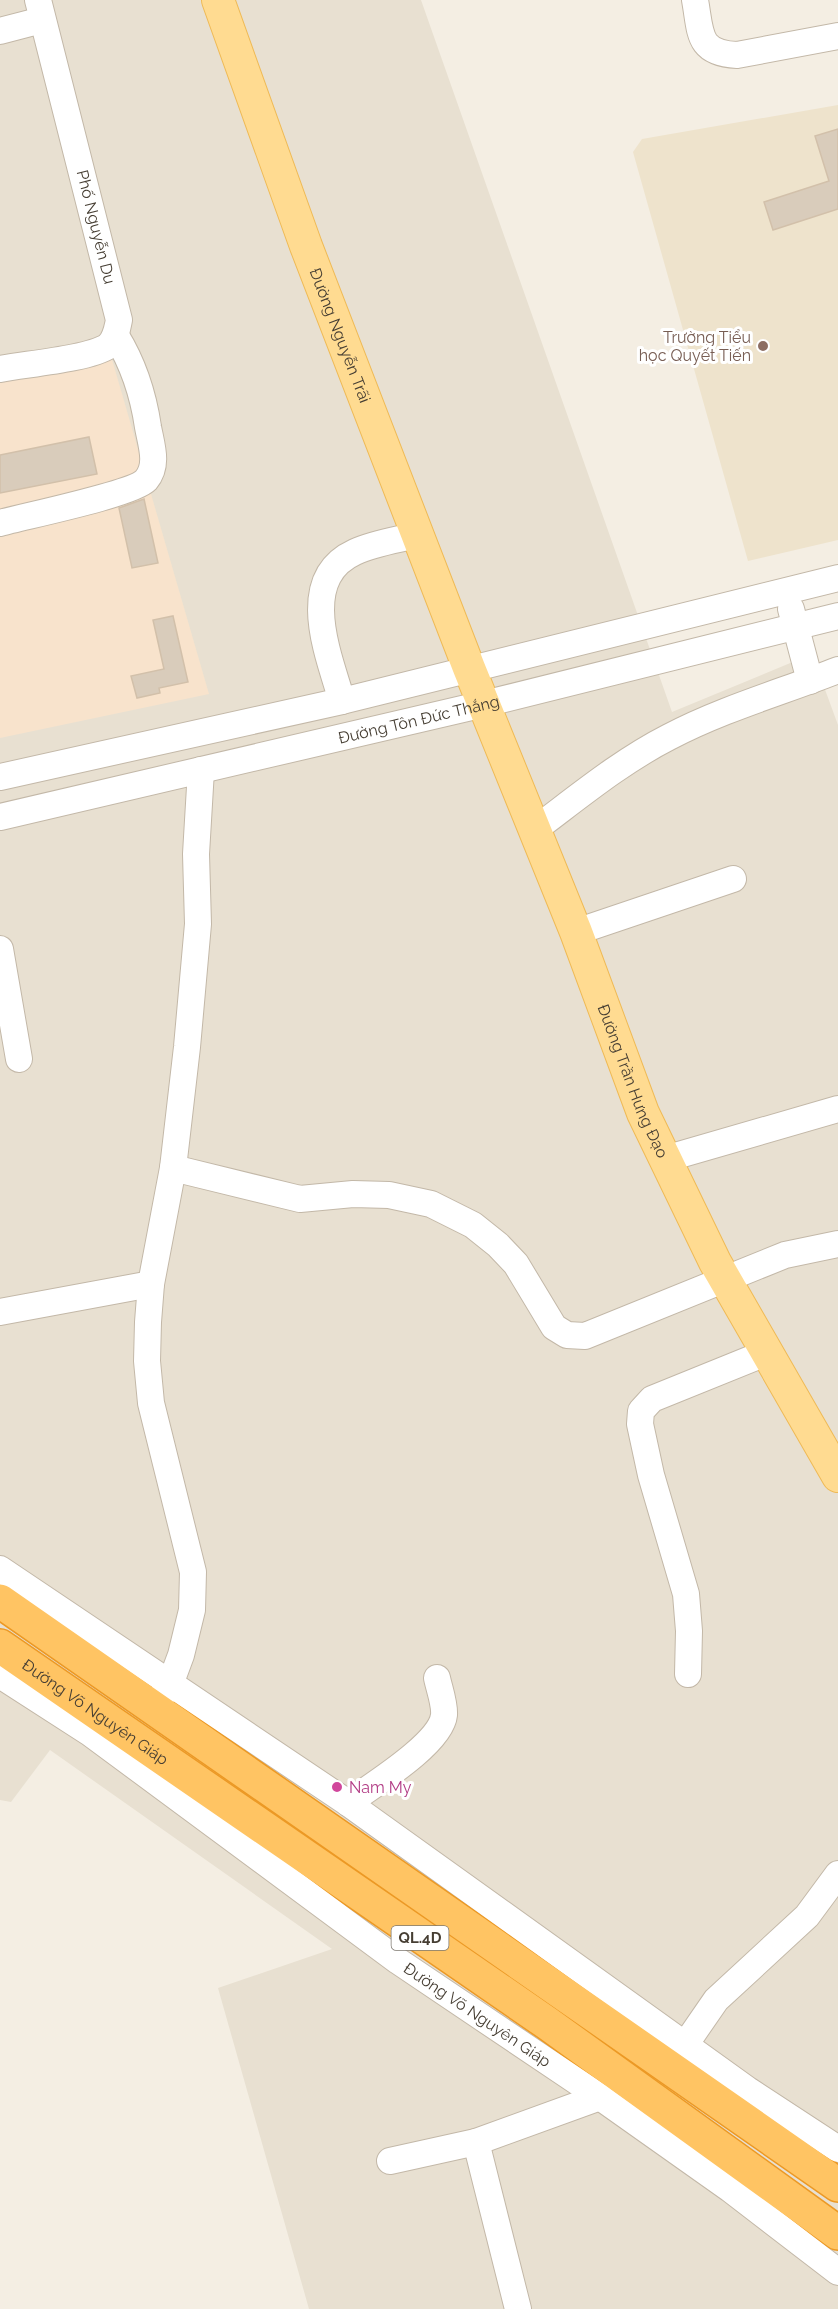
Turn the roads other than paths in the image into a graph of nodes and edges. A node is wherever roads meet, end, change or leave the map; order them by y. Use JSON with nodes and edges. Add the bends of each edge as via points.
{"nodes":[{"id":1,"x":218,"y":0,"type":"edge"},
{"id":2,"x":695,"y":0,"type":"edge"},
{"id":3,"x":40,"y":10,"type":"edge"},
{"id":4,"x":0,"y":31,"type":"edge"},
{"id":5,"x":838,"y":36,"type":"edge"},
{"id":6,"x":116,"y":336,"type":"junction"},
{"id":7,"x":0,"y":369,"type":"edge"},
{"id":8,"x":0,"y":523,"type":"edge"},
{"id":9,"x":417,"y":535,"type":"junction"},
{"id":10,"x":838,"y":578,"type":"edge"},
{"id":11,"x":786,"y":592,"type":"junction"},
{"id":12,"x":838,"y":616,"type":"edge"},
{"id":13,"x":795,"y":626,"type":"junction"},
{"id":14,"x":469,"y":668,"type":"junction"},
{"id":15,"x":838,"y":670,"type":"edge"},
{"id":16,"x":810,"y":681,"type":"junction"},
{"id":17,"x":342,"y":701,"type":"junction"},
{"id":18,"x":484,"y":704,"type":"junction"},
{"id":19,"x":201,"y":770,"type":"junction"},
{"id":20,"x":0,"y":777,"type":"edge"},
{"id":21,"x":0,"y":817,"type":"edge"},
{"id":22,"x":534,"y":830,"type":"junction"},
{"id":23,"x":733,"y":879,"type":"dead end"},
{"id":24,"x":576,"y":932,"type":"junction"},
{"id":25,"x":1,"y":955,"type":"edge"},
{"id":26,"x":19,"y":1059,"type":"dead end"},
{"id":27,"x":838,"y":1109,"type":"edge"},
{"id":28,"x":665,"y":1160,"type":"junction"},
{"id":29,"x":172,"y":1168,"type":"junction"},
{"id":30,"x":838,"y":1244,"type":"edge"},
{"id":31,"x":725,"y":1279,"type":"junction"},
{"id":32,"x":151,"y":1284,"type":"junction"},
{"id":33,"x":0,"y":1312,"type":"edge"},
{"id":34,"x":768,"y":1352,"type":"junction"},
{"id":35,"x":838,"y":1476,"type":"edge"},
{"id":36,"x":0,"y":1569,"type":"edge"},
{"id":37,"x":0,"y":1601,"type":"edge"},
{"id":38,"x":0,"y":1646,"type":"edge"},
{"id":39,"x":688,"y":1674,"type":"dead end"},
{"id":40,"x":0,"y":1675,"type":"edge"},
{"id":41,"x":437,"y":1677,"type":"dead end"},
{"id":42,"x":163,"y":1695,"type":"junction"},
{"id":43,"x":348,"y":1803,"type":"junction"},
{"id":44,"x":838,"y":1874,"type":"edge"},
{"id":45,"x":685,"y":2045,"type":"junction"},
{"id":46,"x":600,"y":2097,"type":"junction"},
{"id":47,"x":476,"y":2142,"type":"junction"},
{"id":48,"x":838,"y":2149,"type":"edge"},
{"id":49,"x":390,"y":2161,"type":"dead end"},
{"id":50,"x":838,"y":2185,"type":"edge"},
{"id":51,"x":838,"y":2233,"type":"edge"},
{"id":52,"x":838,"y":2271,"type":"edge"},
{"id":53,"x":518,"y":2309,"type":"edge"}],
"edges":[{"from":1,"to":9,"type":"main road","name":"Đường Nguyễn Trãi","via":[[302,235]]},
{"from":2,"to":5,"type":"street","via":[[705,45],[722,54],[737,55]]},
{"from":3,"to":4,"type":"street"},
{"from":3,"to":6,"type":"street","name":"Phố Nguyễn Du","via":[[113,294],[119,320]]},
{"from":6,"to":7,"type":"street","via":[[108,346],[86,354]]},
{"from":6,"to":8,"type":"street","via":[[131,361],[144,401],[154,464],[146,480],[136,487]]},
{"from":9,"to":14,"type":"main road","name":"Đường Nguyễn Trãi"},
{"from":9,"to":17,"type":"street","via":[[354,552],[339,562],[327,580],[321,600],[323,636]]},
{"from":10,"to":11,"type":"street"},
{"from":11,"to":13,"type":"street"},
{"from":11,"to":14,"type":"street"},
{"from":12,"to":13,"type":"street","name":"Đường Tôn Đức Thắng"},
{"from":13,"to":16,"type":"street"},
{"from":13,"to":18,"type":"street","name":"Đường Tôn Đức Thắng"},
{"from":14,"to":17,"type":"street"},
{"from":14,"to":18,"type":"main road","name":"Đường Trần Hưng Đạo"},
{"from":15,"to":16,"type":"street"},
{"from":16,"to":22,"type":"street","via":[[667,737]]},
{"from":17,"to":20,"type":"street"},
{"from":18,"to":19,"type":"street","name":"Đường Tôn Đức Thắng"},
{"from":18,"to":22,"type":"main road","name":"Đường Trần Hưng Đạo"},
{"from":19,"to":21,"type":"street","name":"Đường Tôn Đức Thắng"},
{"from":19,"to":29,"type":"street","via":[[197,814],[198,924]]},
{"from":22,"to":24,"type":"main road","name":"Đường Trần Hưng Đạo"},
{"from":23,"to":24,"type":"street"},
{"from":24,"to":28,"type":"main road","name":"Đường Trần Hưng Đạo","via":[[643,1113]]},
{"from":25,"to":26,"type":"street"},
{"from":27,"to":28,"type":"street"},
{"from":28,"to":31,"type":"main road","name":"Đường Trần Hưng Đạo"},
{"from":29,"to":31,"type":"street","via":[[300,1198],[389,1195],[431,1204],[473,1225],[498,1245],[516,1264],[554,1327],[567,1335],[585,1335]]},
{"from":29,"to":32,"type":"street"},
{"from":30,"to":31,"type":"street","via":[[785,1255]]},
{"from":31,"to":34,"type":"main road","name":"Đường Trần Hưng Đạo"},
{"from":32,"to":33,"type":"street"},
{"from":32,"to":42,"type":"street","via":[[147,1361],[151,1403],[193,1572],[192,1610]]},
{"from":34,"to":35,"type":"main road","name":"Đường Trần Hưng Đạo"},
{"from":34,"to":39,"type":"street","via":[[652,1398],[641,1411],[651,1476],[686,1594]]},
{"from":36,"to":42,"type":"street"},
{"from":37,"to":42,"type":"highway","number":"QL.4D"},
{"from":38,"to":51,"type":"highway","name":"Đường Võ Nguyên Giáp","number":"QL.4D","via":[[547,2023]]},
{"from":40,"to":46,"type":"street","name":"Đường Võ Nguyên Giáp","via":[[90,1734],[398,1961]]},
{"from":41,"to":43,"type":"street","via":[[444,1714],[439,1729],[424,1746]]},
{"from":42,"to":43,"type":"street"},
{"from":42,"to":50,"type":"highway","number":"QL.4D"},
{"from":43,"to":45,"type":"street"},
{"from":44,"to":45,"type":"street","via":[[807,1916],[716,2001]]},
{"from":45,"to":48,"type":"street"},
{"from":46,"to":47,"type":"street"},
{"from":46,"to":52,"type":"street","name":"Đường Võ Nguyên Giáp"},
{"from":47,"to":49,"type":"street"},
{"from":47,"to":53,"type":"street"}]}
